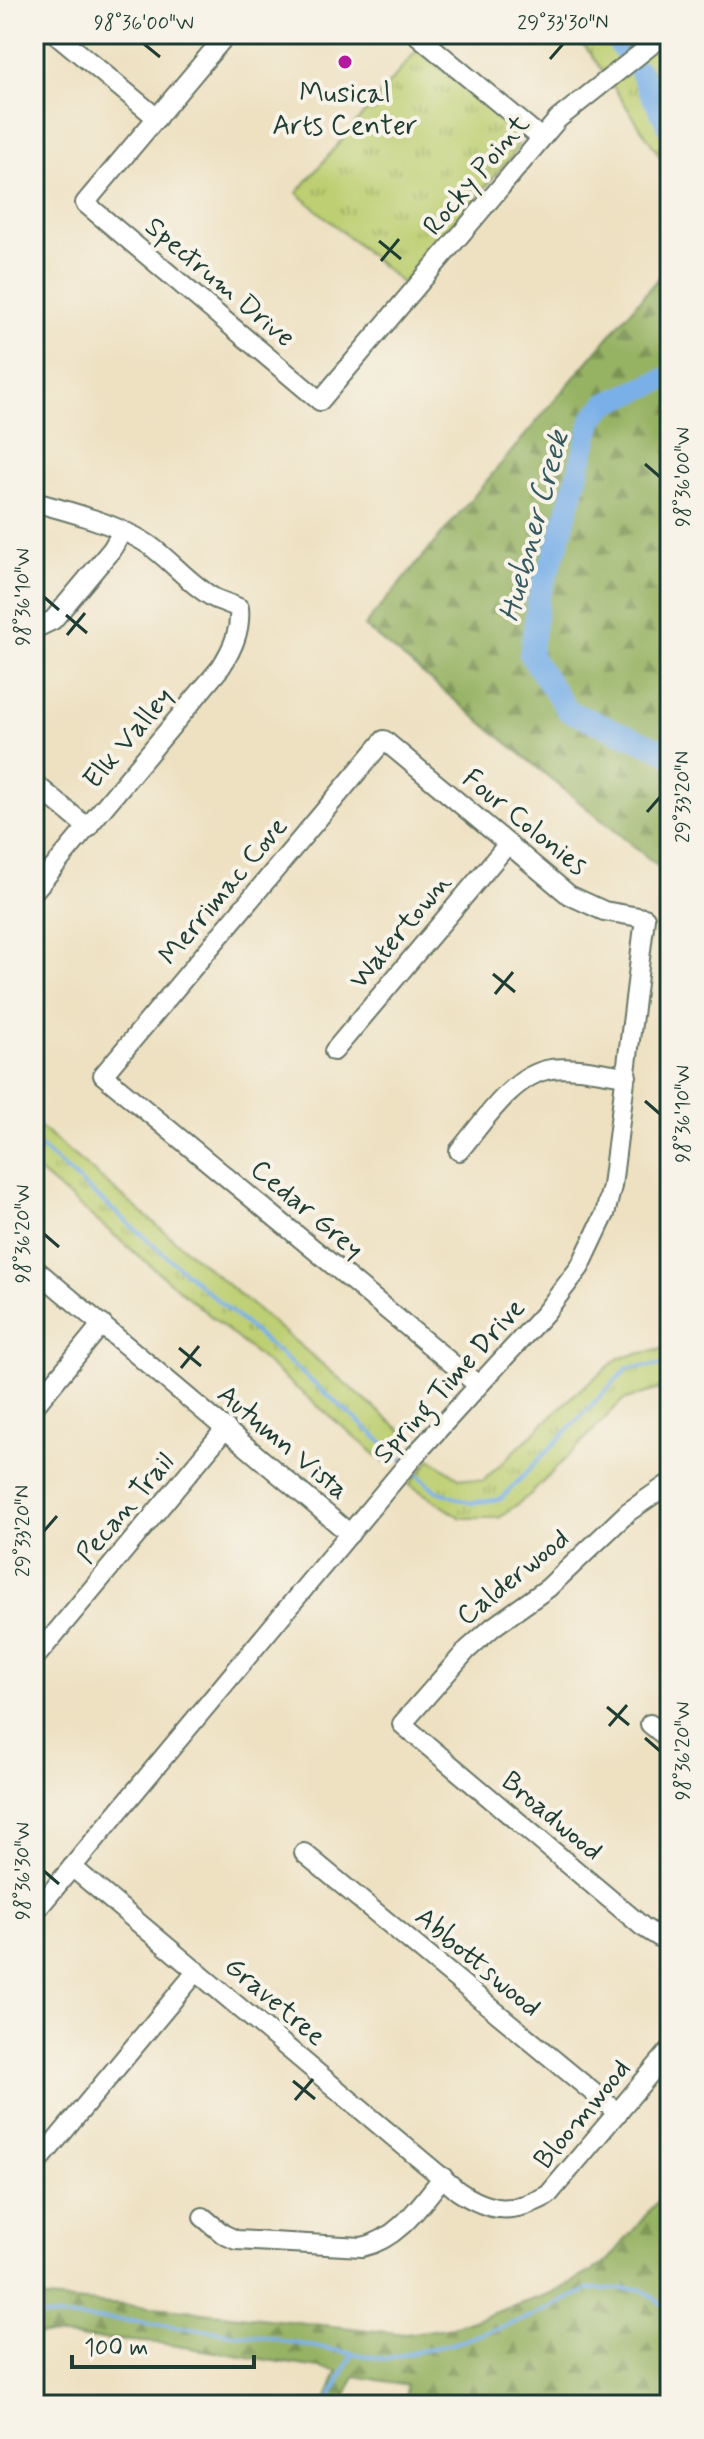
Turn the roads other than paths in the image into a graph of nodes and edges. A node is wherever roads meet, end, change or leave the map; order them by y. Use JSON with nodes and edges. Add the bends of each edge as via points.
{"nodes":[{"id":1,"x":56,"y":34,"type":"edge"},
{"id":2,"x":227,"y":34,"type":"edge"},
{"id":3,"x":416,"y":34,"type":"edge"},
{"id":4,"x":663,"y":40,"type":"edge"},
{"id":5,"x":157,"y":118,"type":"junction"},
{"id":6,"x":541,"y":138,"type":"junction"},
{"id":7,"x":320,"y":401,"type":"joint"},
{"id":8,"x":34,"y":502,"type":"edge"},
{"id":9,"x":122,"y":532,"type":"junction"},
{"id":10,"x":34,"y":629,"type":"edge"},
{"id":11,"x":384,"y":740,"type":"joint"},
{"id":12,"x":34,"y":783,"type":"edge"},
{"id":13,"x":88,"y":828,"type":"junction"},
{"id":14,"x":508,"y":844,"type":"junction"},
{"id":15,"x":34,"y":891,"type":"edge"},
{"id":16,"x":645,"y":918,"type":"joint"},
{"id":17,"x":334,"y":1051,"type":"dead end"},
{"id":18,"x":103,"y":1075,"type":"joint"},
{"id":19,"x":627,"y":1076,"type":"junction"},
{"id":20,"x":459,"y":1151,"type":"dead end"},
{"id":21,"x":34,"y":1268,"type":"edge"},
{"id":22,"x":102,"y":1324,"type":"junction"},
{"id":23,"x":478,"y":1385,"type":"junction"},
{"id":24,"x":34,"y":1407,"type":"edge"},
{"id":25,"x":226,"y":1428,"type":"junction"},
{"id":26,"x":670,"y":1483,"type":"edge"},
{"id":27,"x":350,"y":1534,"type":"junction"},
{"id":28,"x":34,"y":1659,"type":"edge"},
{"id":29,"x":402,"y":1724,"type":"joint"},
{"id":30,"x":650,"y":1724,"type":"dead end"},
{"id":31,"x":670,"y":1740,"type":"edge"},
{"id":32,"x":304,"y":1853,"type":"dead end"},
{"id":33,"x":72,"y":1867,"type":"junction"},
{"id":34,"x":34,"y":1913,"type":"edge"},
{"id":35,"x":670,"y":1944,"type":"edge"},
{"id":36,"x":197,"y":1971,"type":"junction"},
{"id":37,"x":670,"y":2050,"type":"edge"},
{"id":38,"x":618,"y":2113,"type":"junction"},
{"id":39,"x":34,"y":2167,"type":"edge"},
{"id":40,"x":443,"y":2177,"type":"junction"},
{"id":41,"x":203,"y":2217,"type":"dead end"}],
"edges":[{"from":1,"to":5,"type":"street"},
{"from":2,"to":5,"type":"street"},
{"from":3,"to":6,"type":"street"},
{"from":4,"to":6,"type":"street","name":"Rocky Point","via":[[576,104]]},
{"from":5,"to":7,"type":"street","name":"Spectrum Drive","via":[[85,203]]},
{"from":6,"to":7,"type":"street","name":"Rocky Point"},
{"from":8,"to":9,"type":"street"},
{"from":9,"to":10,"type":"street","via":[[53,620]]},
{"from":9,"to":13,"type":"street","name":"Elk Valley","via":[[150,546],[201,589],[239,608],[240,619],[221,667]]},
{"from":11,"to":14,"type":"street","name":"Four Colonies"},
{"from":11,"to":18,"type":"street","name":"Merrimac Cove"},
{"from":12,"to":13,"type":"street"},
{"from":13,"to":15,"type":"street","name":"Elk Valley"},
{"from":14,"to":16,"type":"street","name":"Four Colonies","via":[[580,901]]},
{"from":14,"to":17,"type":"street","name":"Watertown"},
{"from":16,"to":19,"type":"street","name":"Spring Time Drive"},
{"from":18,"to":23,"type":"street","name":"Cedar Grey"},
{"from":19,"to":20,"type":"street","via":[[569,1069],[536,1073],[508,1093]]},
{"from":19,"to":23,"type":"street","name":"Spring Time Drive","via":[[612,1186],[594,1241],[563,1291]]},
{"from":21,"to":22,"type":"street","name":"Autumn Vista"},
{"from":22,"to":24,"type":"street"},
{"from":22,"to":25,"type":"street","name":"Autumn Vista"},
{"from":23,"to":27,"type":"street","name":"Spring Time Drive"},
{"from":25,"to":27,"type":"street","name":"Autumn Vista"},
{"from":25,"to":28,"type":"street","name":"Pecan Trail"},
{"from":26,"to":29,"type":"street","name":"Calderwood","via":[[628,1512],[548,1588],[467,1650]]},
{"from":27,"to":33,"type":"street","name":"Spring Time Drive"},
{"from":29,"to":35,"type":"street","name":"Broadwood"},
{"from":30,"to":31,"type":"street"},
{"from":32,"to":38,"type":"street","name":"Abbottswood"},
{"from":33,"to":34,"type":"street","name":"Spring Time Drive"},
{"from":33,"to":36,"type":"street","name":"Gravetree"},
{"from":36,"to":39,"type":"street"},
{"from":36,"to":40,"type":"street","name":"Gravetree"},
{"from":37,"to":38,"type":"street","name":"Bloomwood"},
{"from":38,"to":40,"type":"street","name":"Bloomwood","via":[[558,2185],[529,2205],[486,2207]]},
{"from":40,"to":41,"type":"street","via":[[391,2236],[362,2247],[236,2240]]}]}
